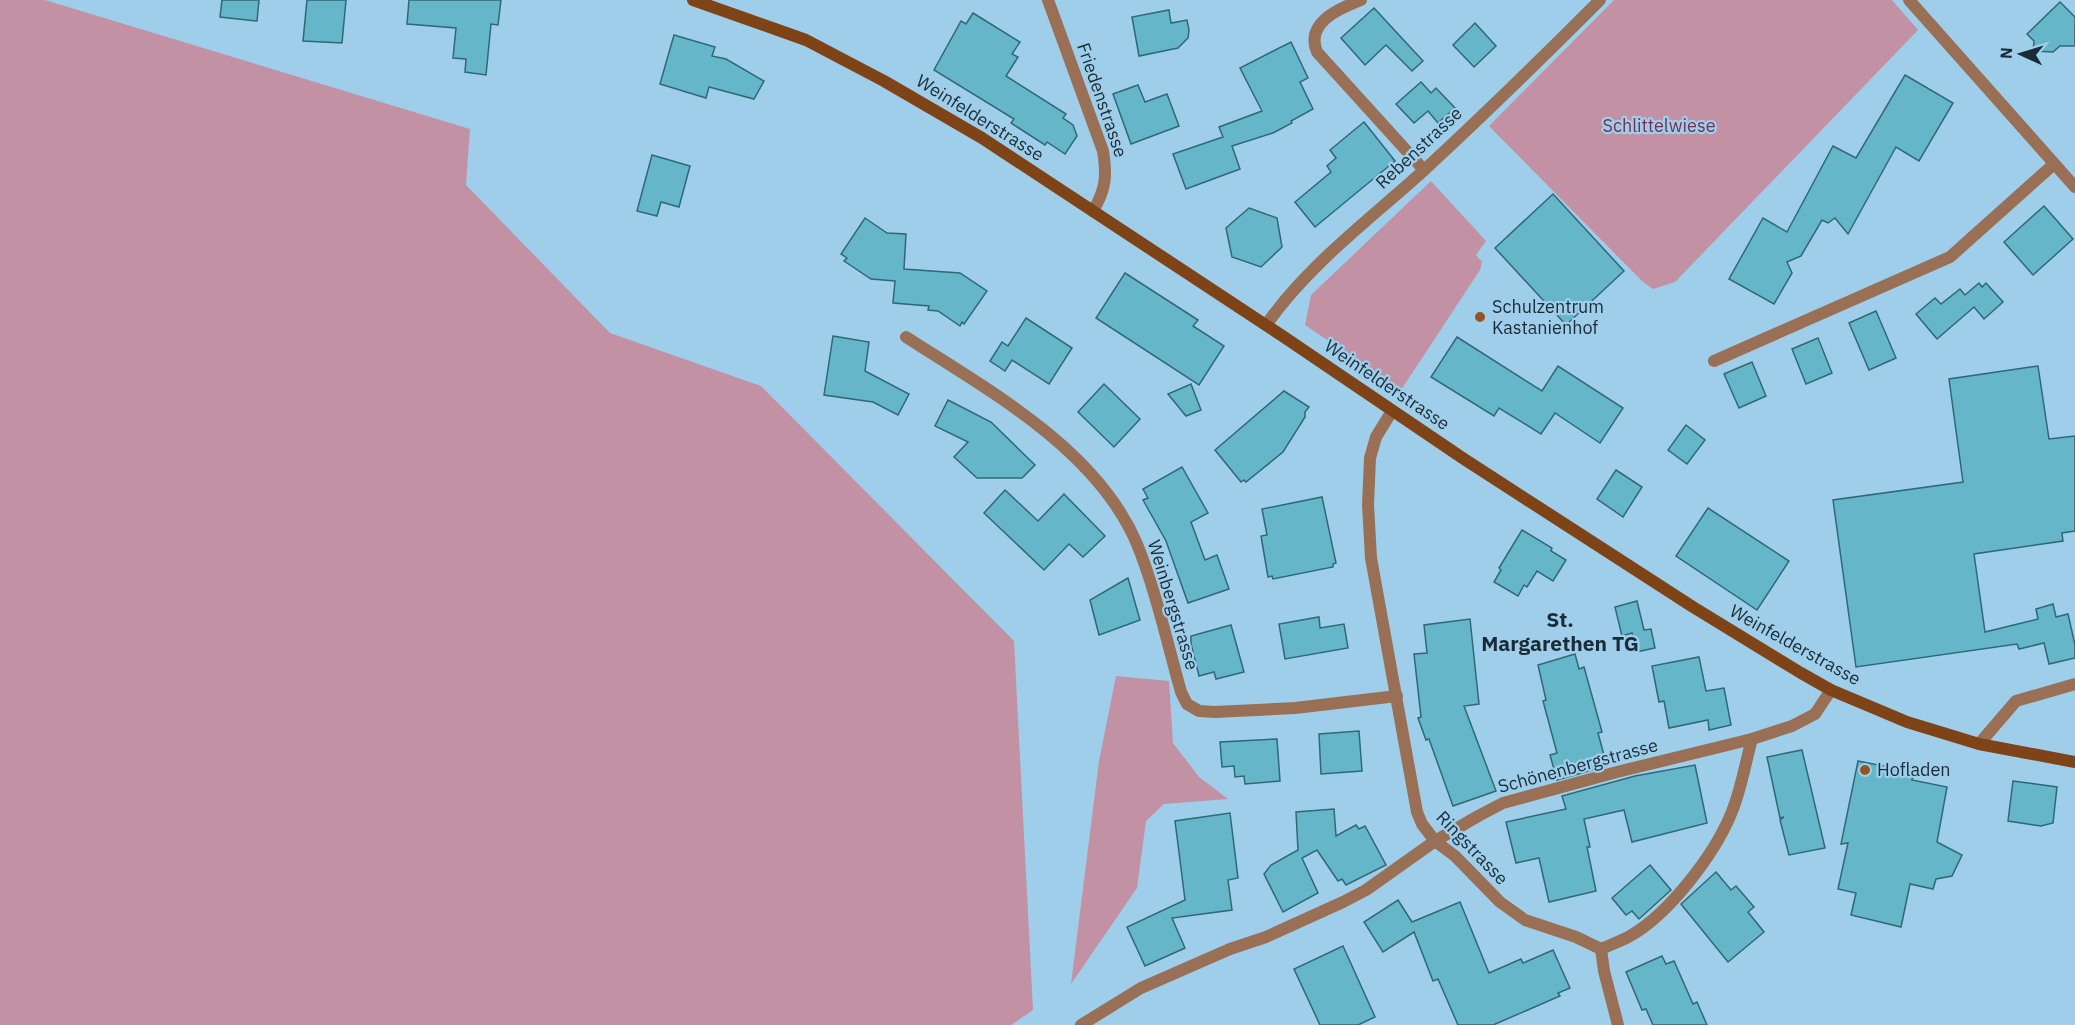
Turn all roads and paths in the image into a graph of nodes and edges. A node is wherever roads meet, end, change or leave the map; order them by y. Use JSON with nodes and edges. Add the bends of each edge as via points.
{"nodes":[{"id":1,"x":693,"y":0,"type":"edge"},
{"id":2,"x":1048,"y":0,"type":"edge"},
{"id":3,"x":1361,"y":0,"type":"edge"},
{"id":4,"x":1600,"y":0,"type":"edge"},
{"id":5,"x":1909,"y":0,"type":"edge"},
{"id":6,"x":2054,"y":164,"type":"junction"},
{"id":7,"x":1424,"y":170,"type":"junction"},
{"id":8,"x":2075,"y":187,"type":"edge"},
{"id":9,"x":1093,"y":211,"type":"junction"},
{"id":10,"x":1266,"y":325,"type":"junction"},
{"id":11,"x":906,"y":337,"type":"dead end"},
{"id":12,"x":1714,"y":361,"type":"dead end"},
{"id":13,"x":1392,"y":411,"type":"junction"},
{"id":14,"x":2075,"y":684,"type":"edge"},
{"id":15,"x":1831,"y":690,"type":"junction"},
{"id":16,"x":1397,"y":696,"type":"junction"},
{"id":17,"x":1752,"y":739,"type":"junction"},
{"id":18,"x":1979,"y":744,"type":"junction"},
{"id":19,"x":2075,"y":762,"type":"edge"},
{"id":20,"x":1436,"y":841,"type":"junction"},
{"id":21,"x":1601,"y":949,"type":"junction"},
{"id":22,"x":1081,"y":1025,"type":"edge"},
{"id":23,"x":1618,"y":1025,"type":"edge"}],
"edges":[{"from":1,"to":9,"type":"main road","name":"Weinfelderstrasse","via":[[806,40],[884,81],[982,138]]},
{"from":2,"to":9,"type":"street","name":"Friedenstrasse","via":[[1103,151],[1107,173]]},
{"from":3,"to":7,"type":"street","via":[[1323,20],[1313,42],[1317,52]]},
{"from":4,"to":7,"type":"street","name":"Rebenstrasse"},
{"from":5,"to":6,"type":"street"},
{"from":6,"to":8,"type":"street"},
{"from":6,"to":12,"type":"street","via":[[1950,257]]},
{"from":7,"to":10,"type":"street","name":"Rebenstrasse","via":[[1331,253]]},
{"from":9,"to":10,"type":"main road","name":"Weinfelderstrasse"},
{"from":10,"to":13,"type":"main road","name":"Weinfelderstrasse"},
{"from":11,"to":16,"type":"street","name":"Weinbergstrasse","via":[[1026,417],[1074,455],[1106,491],[1136,541],[1187,704],[1199,711],[1215,712]]},
{"from":13,"to":15,"type":"main road","name":"Weinfelderstrasse","via":[[1693,607]]},
{"from":13,"to":16,"type":"street","name":"Ringstrasse","via":[[1376,436],[1370,458],[1368,505],[1371,558]]},
{"from":14,"to":18,"type":"street","via":[[2016,701]]},
{"from":15,"to":17,"type":"street","name":"Schönenbergstrasse","via":[[1815,714]]},
{"from":15,"to":18,"type":"main road","name":"Weinfelderstrasse","via":[[1908,723]]},
{"from":16,"to":20,"type":"street","name":"Ringstrasse","via":[[1417,812]]},
{"from":17,"to":20,"type":"street","name":"Schönenbergstrasse","via":[[1503,803]]},
{"from":17,"to":21,"type":"street","via":[[1731,813],[1702,866],[1667,906],[1631,935]]},
{"from":18,"to":19,"type":"main road","name":"Weinfelderstrasse"},
{"from":20,"to":21,"type":"street","name":"Ringstrasse","via":[[1500,902],[1525,920]]},
{"from":20,"to":22,"type":"street","name":"Schönenbergstrasse","via":[[1359,894],[1141,988]]},
{"from":21,"to":23,"type":"street"}]}
